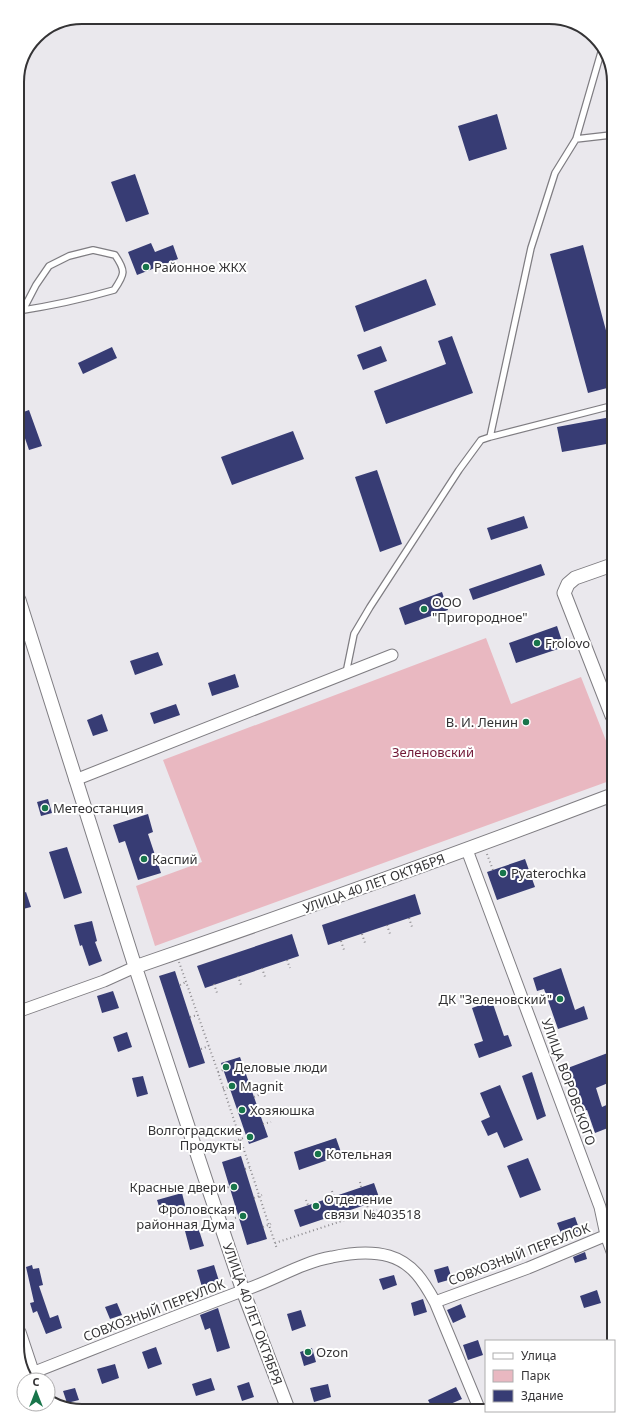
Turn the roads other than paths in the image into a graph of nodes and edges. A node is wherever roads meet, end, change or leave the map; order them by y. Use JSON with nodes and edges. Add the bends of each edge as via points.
{"nodes":[{"id":1,"x":600,"y":55,"type":"edge"},
{"id":2,"x":607,"y":135,"type":"edge"},
{"id":3,"x":576,"y":139,"type":"junction"},
{"id":4,"x":24,"y":304,"type":"edge"},
{"id":5,"x":24,"y":310,"type":"edge"},
{"id":6,"x":607,"y":407,"type":"edge"},
{"id":7,"x":490,"y":437,"type":"junction"},
{"id":8,"x":607,"y":567,"type":"edge"},
{"id":9,"x":24,"y":619,"type":"edge"},
{"id":10,"x":392,"y":655,"type":"dead end"},
{"id":11,"x":346,"y":673,"type":"junction"},
{"id":12,"x":607,"y":703,"type":"edge"},
{"id":13,"x":75,"y":780,"type":"junction"},
{"id":14,"x":607,"y":797,"type":"edge"},
{"id":15,"x":467,"y":850,"type":"junction"},
{"id":16,"x":135,"y":967,"type":"junction"},
{"id":17,"x":24,"y":1010,"type":"edge"},
{"id":18,"x":607,"y":1225,"type":"edge"},
{"id":19,"x":607,"y":1234,"type":"edge"},
{"id":20,"x":243,"y":1291,"type":"junction"},
{"id":21,"x":434,"y":1302,"type":"junction"},
{"id":22,"x":24,"y":1347,"type":"edge"},
{"id":23,"x":31,"y":1372,"type":"edge"},
{"id":24,"x":42,"y":1372,"type":"edge"},
{"id":25,"x":286,"y":1404,"type":"edge"},
{"id":26,"x":477,"y":1404,"type":"edge"}],
"edges":[{"from":1,"to":3,"type":"lane"},
{"from":2,"to":3,"type":"lane"},
{"from":3,"to":7,"type":"lane","via":[[556,173],[531,248]]},
{"from":4,"to":5,"type":"lane","via":[[49,266],[69,256],[93,250],[115,255],[122,266],[122,278],[114,290]]},
{"from":6,"to":7,"type":"lane"},
{"from":7,"to":11,"type":"lane","via":[[481,440],[459,470],[370,607],[354,634]]},
{"from":8,"to":12,"type":"street","via":[[575,578],[568,584],[564,593]]},
{"from":9,"to":13,"type":"street","name":"УЛИЦА 40 ЛЕТ ОКТЯБРЯ"},
{"from":10,"to":11,"type":"street"},
{"from":11,"to":13,"type":"street"},
{"from":13,"to":16,"type":"street","name":"УЛИЦА 40 ЛЕТ ОКТЯБРЯ"},
{"from":14,"to":15,"type":"street","name":"УЛИЦА 40 ЛЕТ ОКТЯБРЯ"},
{"from":15,"to":16,"type":"street","name":"УЛИЦА 40 ЛЕТ ОКТЯБРЯ"},
{"from":15,"to":18,"type":"street","name":"УЛИЦА ВОРОВСКОГО"},
{"from":16,"to":17,"type":"street"},
{"from":16,"to":20,"type":"street","name":"УЛИЦА 40 ЛЕТ ОКТЯБРЯ"},
{"from":19,"to":21,"type":"street","name":"СОВХОЗНЫЙ ПЕРЕУЛОК","via":[[528,1268]]},
{"from":20,"to":21,"type":"street","name":"СОВХОЗНЫЙ ПЕРЕУЛОК","via":[[299,1266],[332,1257],[374,1254],[388,1256],[411,1267],[427,1287]]},
{"from":20,"to":24,"type":"street","name":"СОВХОЗНЫЙ ПЕРЕУЛОК"},
{"from":20,"to":25,"type":"street","name":"УЛИЦА 40 ЛЕТ ОКТЯБРЯ"},
{"from":21,"to":26,"type":"street","name":"СОВХОЗНЫЙ ПЕРЕУЛОК"},
{"from":22,"to":23,"type":"street"}]}
